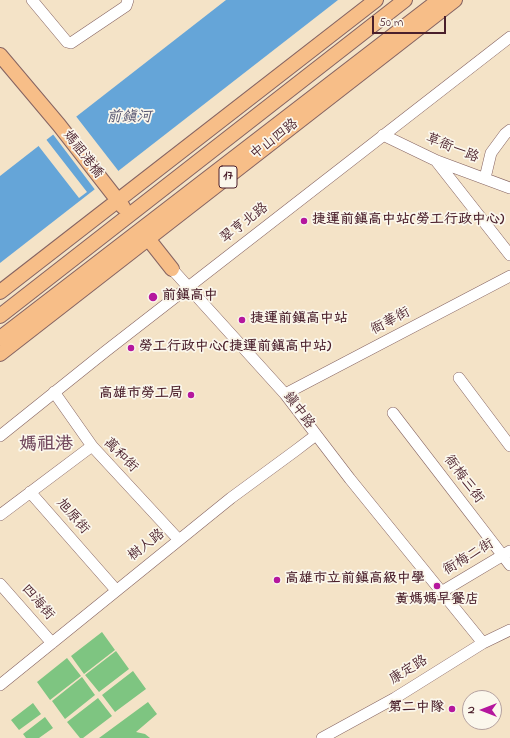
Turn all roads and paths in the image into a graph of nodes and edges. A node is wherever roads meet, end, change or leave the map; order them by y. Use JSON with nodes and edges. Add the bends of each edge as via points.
{"nodes":[{"id":1,"x":32,"y":0,"type":"edge"},
{"id":2,"x":128,"y":0,"type":"edge"},
{"id":3,"x":376,"y":0,"type":"edge"},
{"id":4,"x":405,"y":0,"type":"edge"},
{"id":5,"x":439,"y":0,"type":"edge"},
{"id":6,"x":455,"y":0,"type":"edge"},
{"id":7,"x":510,"y":37,"type":"edge"},
{"id":8,"x":0,"y":55,"type":"edge"},
{"id":9,"x":510,"y":130,"type":"edge"},
{"id":10,"x":383,"y":135,"type":"junction"},
{"id":11,"x":437,"y":161,"type":"junction"},
{"id":12,"x":485,"y":178,"type":"junction"},
{"id":13,"x":106,"y":185,"type":"joint"},
{"id":14,"x":510,"y":188,"type":"edge"},
{"id":15,"x":118,"y":200,"type":"junction"},
{"id":16,"x":129,"y":214,"type":"junction"},
{"id":17,"x":144,"y":234,"type":"junction"},
{"id":18,"x":510,"y":255,"type":"edge"},
{"id":19,"x":172,"y":269,"type":"joint"},
{"id":20,"x":510,"y":276,"type":"edge"},
{"id":21,"x":189,"y":287,"type":"junction"},
{"id":22,"x":0,"y":292,"type":"edge"},
{"id":23,"x":0,"y":316,"type":"edge"},
{"id":24,"x":0,"y":338,"type":"edge"},
{"id":25,"x":0,"y":354,"type":"edge"},
{"id":26,"x":459,"y":378,"type":"dead end"},
{"id":27,"x":54,"y":392,"type":"junction"},
{"id":28,"x":285,"y":394,"type":"junction"},
{"id":29,"x":393,"y":413,"type":"dead end"},
{"id":30,"x":316,"y":434,"type":"junction"},
{"id":31,"x":0,"y":436,"type":"edge"},
{"id":32,"x":92,"y":446,"type":"junction"},
{"id":33,"x":510,"y":446,"type":"edge"},
{"id":34,"x":30,"y":492,"type":"junction"},
{"id":35,"x":0,"y":515,"type":"edge"},
{"id":36,"x":179,"y":540,"type":"junction"},
{"id":37,"x":506,"y":553,"type":"edge"},
{"id":38,"x":510,"y":565,"type":"edge"},
{"id":39,"x":0,"y":584,"type":"edge"},
{"id":40,"x":116,"y":590,"type":"junction"},
{"id":41,"x":443,"y":591,"type":"junction"},
{"id":42,"x":510,"y":630,"type":"edge"},
{"id":43,"x":52,"y":643,"type":"junction"},
{"id":44,"x":483,"y":643,"type":"junction"},
{"id":45,"x":0,"y":685,"type":"edge"},
{"id":46,"x":322,"y":738,"type":"edge"}],
"edges":[{"from":1,"to":2,"type":"street","via":[[67,42],[71,43],[126,6]]},
{"from":3,"to":15,"type":"main road"},
{"from":4,"to":16,"type":"main road","number":"17"},
{"from":5,"to":17,"type":"main road","name":"中山四路","number":"17"},
{"from":6,"to":17,"type":"main road","name":"中山四路","number":"17"},
{"from":7,"to":10,"type":"street","name":"翠亨北路"},
{"from":8,"to":13,"type":"main road","name":"媽祖港橋"},
{"from":9,"to":12,"type":"street","via":[[491,153]]},
{"from":10,"to":11,"type":"street","name":"草衙一路"},
{"from":10,"to":21,"type":"street","name":"翠亨北路"},
{"from":11,"to":12,"type":"street","name":"草衙一路"},
{"from":11,"to":18,"type":"street"},
{"from":12,"to":14,"type":"street","name":"草衙一路"},
{"from":13,"to":15,"type":"main road","name":"鎮中路"},
{"from":15,"to":16,"type":"main road","name":"鎮中路"},
{"from":15,"to":22,"type":"main road"},
{"from":16,"to":17,"type":"main road","name":"鎮中路"},
{"from":16,"to":23,"type":"main road","number":"17"},
{"from":17,"to":19,"type":"main road","name":"鎮中路"},
{"from":17,"to":24,"type":"main road","name":"中山四路","number":"17"},
{"from":17,"to":25,"type":"main road","name":"中山四路","number":"17"},
{"from":19,"to":21,"type":"street","name":"鎮中路"},
{"from":20,"to":28,"type":"street","name":"衙華街"},
{"from":21,"to":27,"type":"street","name":"翠亨北路"},
{"from":21,"to":28,"type":"street","name":"鎮中路"},
{"from":26,"to":33,"type":"street"},
{"from":27,"to":31,"type":"street","name":"翠亨北路"},
{"from":27,"to":32,"type":"street"},
{"from":28,"to":30,"type":"street","name":"鎮中路"},
{"from":29,"to":37,"type":"street","name":"衙梅三街"},
{"from":30,"to":36,"type":"street","name":"樹人路"},
{"from":30,"to":41,"type":"street","name":"鎮中路"},
{"from":32,"to":34,"type":"street","name":"萬和街"},
{"from":32,"to":36,"type":"street","name":"萬和街"},
{"from":34,"to":35,"type":"street"},
{"from":34,"to":40,"type":"street","name":"旭原街"},
{"from":36,"to":40,"type":"street","name":"樹人路"},
{"from":37,"to":38,"type":"street","name":"衙梅三街"},
{"from":37,"to":41,"type":"street","name":"衙梅二街"},
{"from":39,"to":43,"type":"street","name":"四海街"},
{"from":40,"to":43,"type":"street","name":"樹人路"},
{"from":41,"to":44,"type":"street","name":"鎮中路"},
{"from":42,"to":44,"type":"street","name":"康定路"},
{"from":43,"to":45,"type":"street","name":"樹人路"},
{"from":44,"to":46,"type":"street","name":"康定路","via":[[395,698]]}]}
